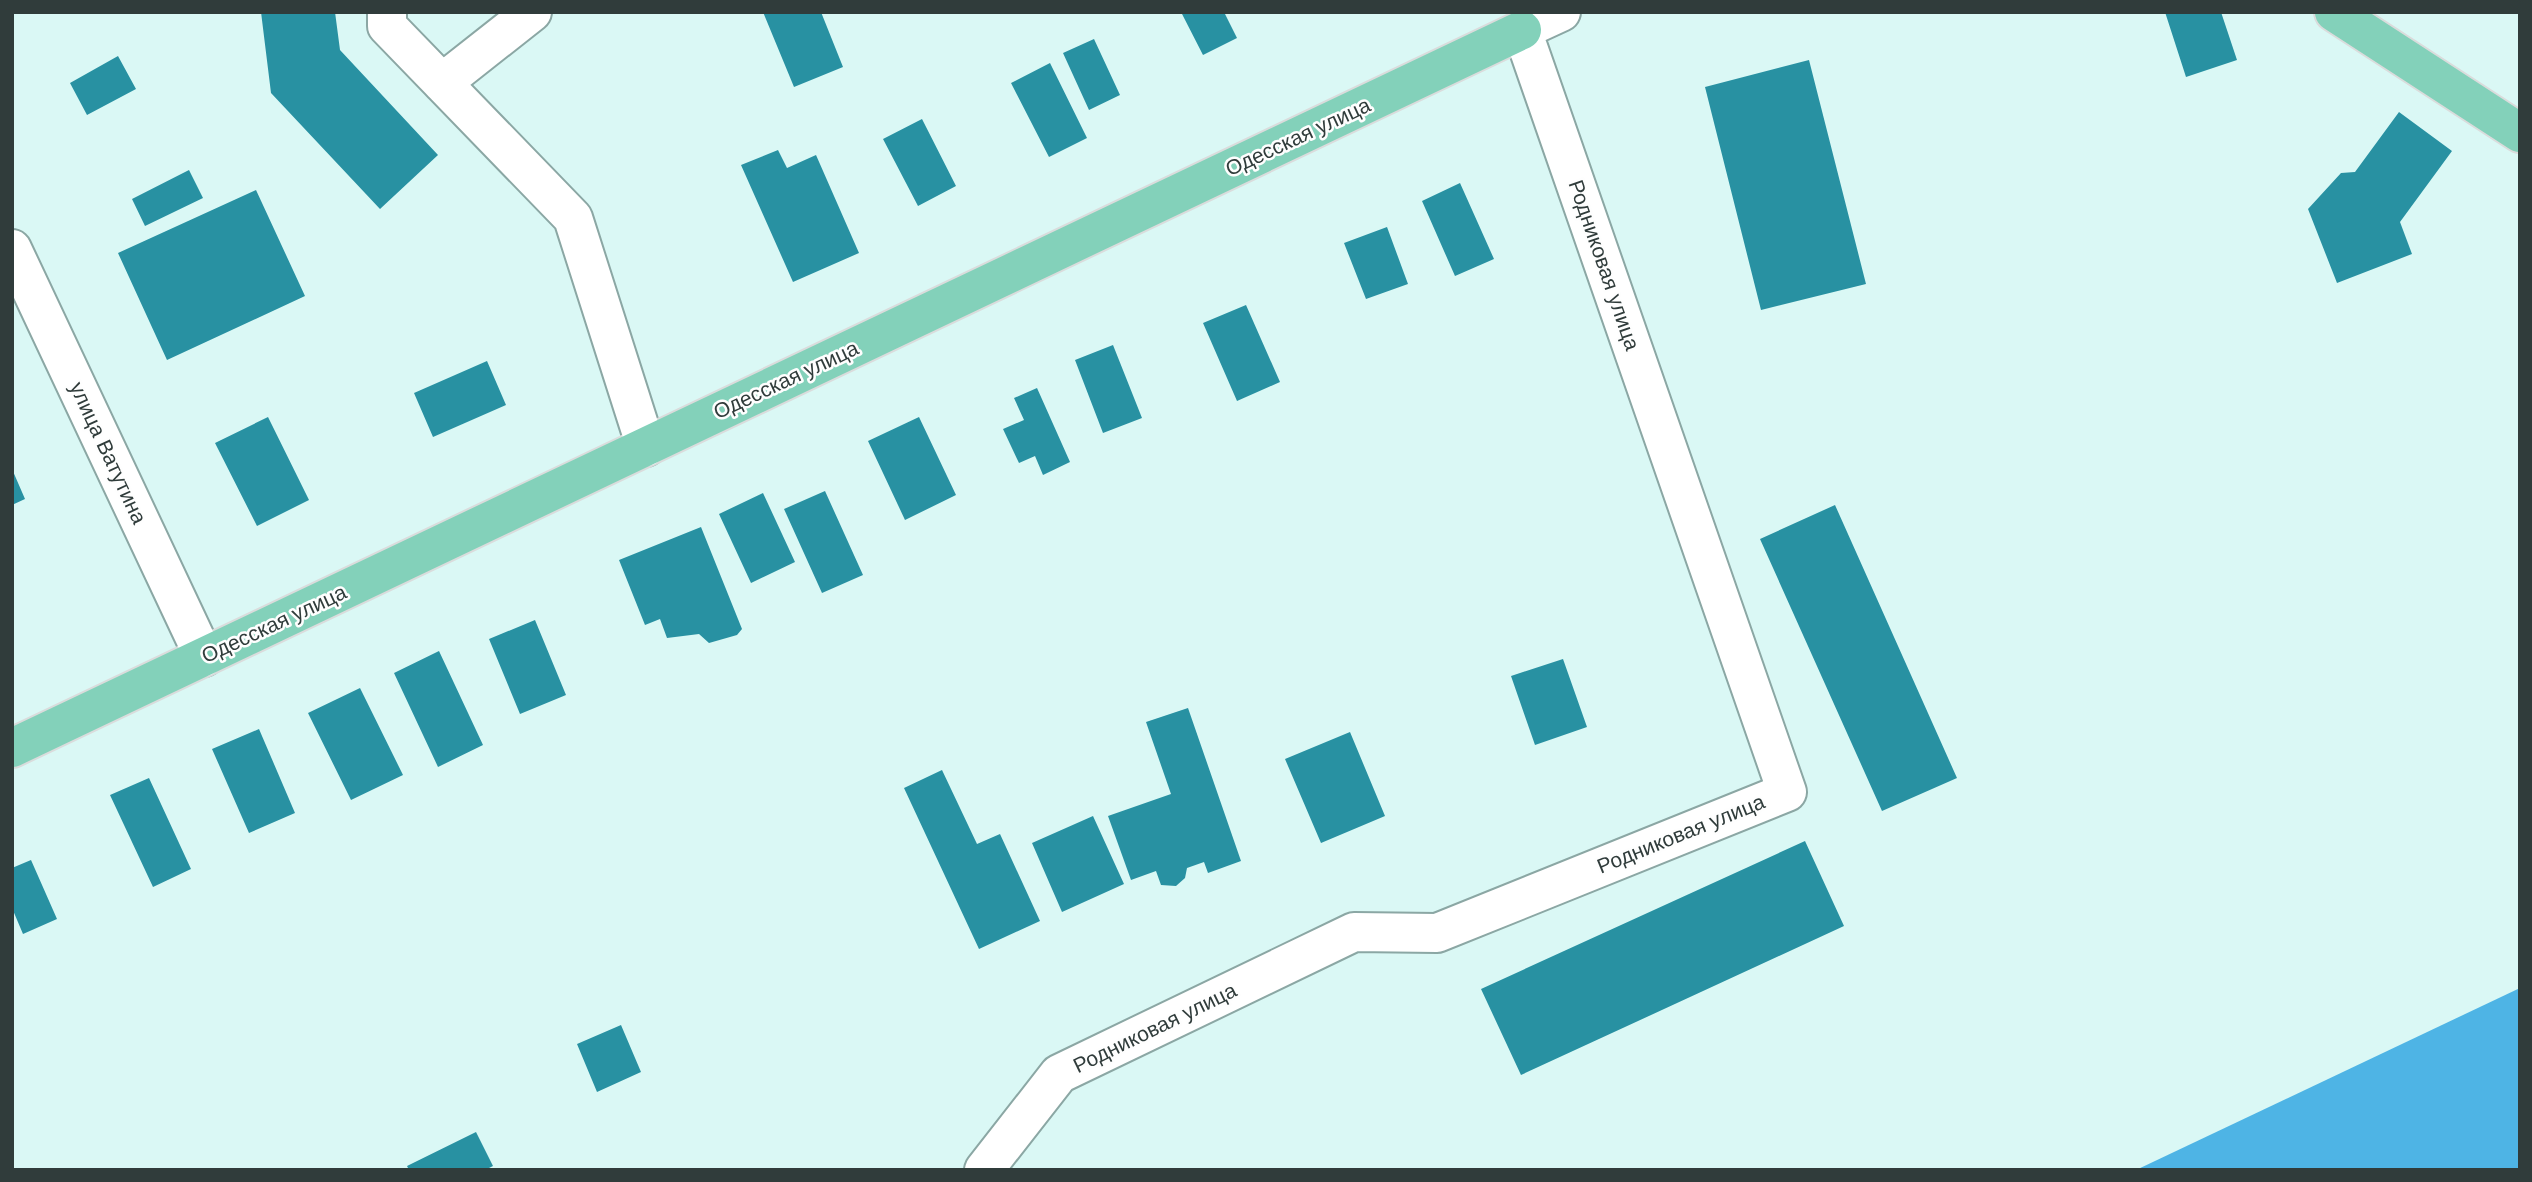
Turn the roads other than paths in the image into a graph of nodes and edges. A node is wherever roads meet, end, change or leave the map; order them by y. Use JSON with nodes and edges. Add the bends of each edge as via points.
{"nodes":[{"id":1,"x":387,"y":12,"type":"edge"},
{"id":2,"x":532,"y":12,"type":"edge"},
{"id":3,"x":1561,"y":12,"type":"edge"},
{"id":4,"x":2334,"y":12,"type":"edge"},
{"id":5,"x":1522,"y":30,"type":"junction"},
{"id":6,"x":442,"y":83,"type":"junction"},
{"id":7,"x":2520,"y":132,"type":"edge"},
{"id":8,"x":12,"y":249,"type":"edge"},
{"id":9,"x":646,"y":447,"type":"junction"},
{"id":10,"x":204,"y":657,"type":"junction"},
{"id":11,"x":12,"y":748,"type":"edge"},
{"id":12,"x":984,"y":1170,"type":"edge"}],
"edges":[{"from":1,"to":6,"type":"street","via":[[387,26]]},
{"from":2,"to":6,"type":"street"},
{"from":3,"to":5,"type":"street","name":"Одесская улица"},
{"from":4,"to":7,"type":"main road"},
{"from":5,"to":9,"type":"main road","name":"Одесская улица"},
{"from":5,"to":12,"type":"street","name":"Родниковая улица","via":[[1787,792],[1437,933],[1354,932],[1059,1074]]},
{"from":6,"to":9,"type":"street","via":[[573,218]]},
{"from":8,"to":10,"type":"street","name":"улица Ватутина"},
{"from":9,"to":10,"type":"main road","name":"Одесская улица"},
{"from":10,"to":11,"type":"main road","name":"Одесская улица"}]}
